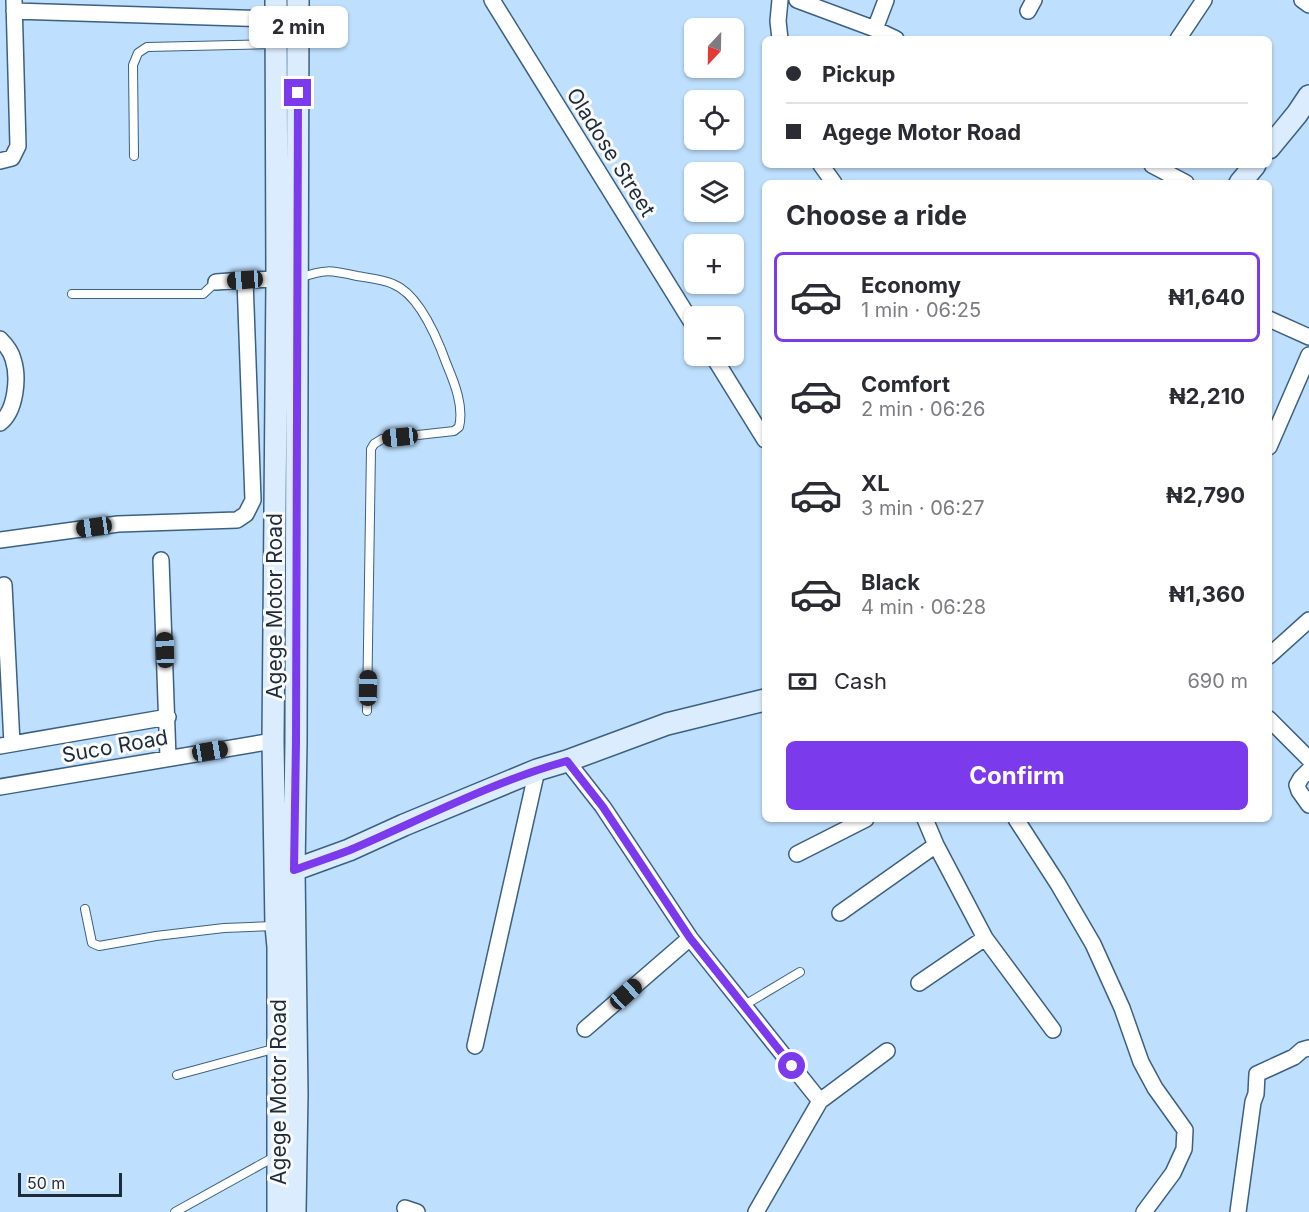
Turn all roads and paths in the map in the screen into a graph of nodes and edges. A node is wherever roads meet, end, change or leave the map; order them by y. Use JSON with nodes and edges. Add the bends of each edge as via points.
{"nodes":[{"id":1,"x":298,"y":0,"type":"edge"},
{"id":2,"x":492,"y":0,"type":"edge"},
{"id":3,"x":780,"y":0,"type":"edge"},
{"id":4,"x":797,"y":0,"type":"edge"},
{"id":5,"x":886,"y":0,"type":"edge"},
{"id":6,"x":1204,"y":0,"type":"edge"},
{"id":7,"x":1302,"y":0,"type":"edge"},
{"id":8,"x":1309,"y":5,"type":"edge"},
{"id":9,"x":14,"y":6,"type":"edge"},
{"id":10,"x":276,"y":10,"type":"edge"},
{"id":11,"x":875,"y":29,"type":"junction"},
{"id":12,"x":780,"y":36,"type":"edge"},
{"id":13,"x":890,"y":36,"type":"edge"},
{"id":14,"x":1180,"y":36,"type":"edge"},
{"id":15,"x":276,"y":44,"type":"junction"},
{"id":16,"x":1305,"y":111,"type":"edge"},
{"id":17,"x":1272,"y":145,"type":"edge"},
{"id":18,"x":134,"y":156,"type":"dead end"},
{"id":19,"x":0,"y":161,"type":"edge"},
{"id":20,"x":1158,"y":168,"type":"edge"},
{"id":21,"x":1252,"y":168,"type":"edge"},
{"id":22,"x":1180,"y":180,"type":"edge"},
{"id":23,"x":1242,"y":180,"type":"edge"},
{"id":24,"x":287,"y":279,"type":"junction"},
{"id":25,"x":245,"y":280,"type":"junction"},
{"id":26,"x":216,"y":282,"type":"joint"},
{"id":27,"x":72,"y":294,"type":"dead end"},
{"id":28,"x":684,"y":310,"type":"edge"},
{"id":29,"x":1272,"y":320,"type":"edge"},
{"id":30,"x":1309,"y":337,"type":"edge"},
{"id":31,"x":0,"y":339,"type":"edge"},
{"id":32,"x":1309,"y":356,"type":"edge"},
{"id":33,"x":719,"y":366,"type":"edge"},
{"id":34,"x":0,"y":423,"type":"edge"},
{"id":35,"x":762,"y":435,"type":"edge"},
{"id":36,"x":1272,"y":440,"type":"edge"},
{"id":37,"x":0,"y":540,"type":"edge"},
{"id":38,"x":161,"y":560,"type":"dead end"},
{"id":39,"x":4,"y":585,"type":"dead end"},
{"id":40,"x":1309,"y":620,"type":"edge"},
{"id":41,"x":1272,"y":653,"type":"edge"},
{"id":42,"x":762,"y":701,"type":"edge"},
{"id":43,"x":367,"y":711,"type":"dead end"},
{"id":44,"x":168,"y":717,"type":"junction"},
{"id":45,"x":1272,"y":722,"type":"edge"},
{"id":46,"x":273,"y":741,"type":"junction"},
{"id":47,"x":6,"y":745,"type":"edge"},
{"id":48,"x":168,"y":758,"type":"junction"},
{"id":49,"x":1309,"y":759,"type":"edge"},
{"id":50,"x":567,"y":761,"type":"junction"},
{"id":51,"x":537,"y":770,"type":"junction"},
{"id":52,"x":1309,"y":770,"type":"edge"},
{"id":53,"x":0,"y":787,"type":"edge"},
{"id":54,"x":1309,"y":805,"type":"edge"},
{"id":55,"x":860,"y":822,"type":"edge"},
{"id":56,"x":926,"y":822,"type":"edge"},
{"id":57,"x":1018,"y":822,"type":"edge"},
{"id":58,"x":936,"y":845,"type":"junction"},
{"id":59,"x":797,"y":854,"type":"dead end"},
{"id":60,"x":294,"y":870,"type":"junction"},
{"id":61,"x":85,"y":909,"type":"dead end"},
{"id":62,"x":840,"y":913,"type":"dead end"},
{"id":63,"x":276,"y":926,"type":"junction"},
{"id":64,"x":690,"y":938,"type":"junction"},
{"id":65,"x":985,"y":938,"type":"junction"},
{"id":66,"x":800,"y":972,"type":"dead end"},
{"id":67,"x":919,"y":983,"type":"dead end"},
{"id":68,"x":743,"y":1006,"type":"junction"},
{"id":69,"x":585,"y":1029,"type":"dead end"},
{"id":70,"x":1053,"y":1030,"type":"dead end"},
{"id":71,"x":476,"y":1046,"type":"dead end"},
{"id":72,"x":278,"y":1048,"type":"junction"},
{"id":73,"x":1309,"y":1048,"type":"edge"},
{"id":74,"x":886,"y":1051,"type":"dead end"},
{"id":75,"x":177,"y":1075,"type":"dead end"},
{"id":76,"x":820,"y":1101,"type":"junction"},
{"id":77,"x":287,"y":1150,"type":"junction"},
{"id":78,"x":174,"y":1212,"type":"edge"},
{"id":79,"x":278,"y":1212,"type":"edge"},
{"id":80,"x":295,"y":1212,"type":"edge"},
{"id":81,"x":756,"y":1212,"type":"edge"},
{"id":82,"x":1144,"y":1212,"type":"edge"},
{"id":83,"x":1238,"y":1212,"type":"edge"}],
"edges":[{"from":1,"to":24,"type":"main road","name":"Agege Motor Road"},
{"from":2,"to":28,"type":"street","name":"Oladose Street"},
{"from":3,"to":12,"type":"street"},
{"from":4,"to":11,"type":"street"},
{"from":5,"to":11,"type":"street"},
{"from":6,"to":14,"type":"street"},
{"from":7,"to":8,"type":"street"},
{"from":9,"to":10,"type":"street"},
{"from":9,"to":19,"type":"street","via":[[18,146],[12,158]]},
{"from":10,"to":15,"type":"main road","name":"Agege Motor Road"},
{"from":11,"to":13,"type":"street"},
{"from":15,"to":18,"type":"lane","via":[[147,47],[138,53],[133,65]]},
{"from":15,"to":24,"type":"main road","name":"Agege Motor Road"},
{"from":16,"to":17,"type":"main road"},
{"from":20,"to":22,"type":"street"},
{"from":21,"to":23,"type":"main road"},
{"from":24,"to":25,"type":"street"},
{"from":24,"to":43,"type":"lane","via":[[328,270],[394,284],[415,300],[438,340],[455,385],[461,418],[454,431],[381,439],[371,449]]},
{"from":24,"to":46,"type":"main road","name":"Agege Motor Road"},
{"from":24,"to":60,"type":"main road","name":"Agege Motor Road","via":[[296,742]]},
{"from":25,"to":26,"type":"street"},
{"from":25,"to":37,"type":"street","via":[[253,500],[246,513],[237,520],[118,524]]},
{"from":26,"to":27,"type":"lane","via":[[203,294]]},
{"from":29,"to":30,"type":"street"},
{"from":31,"to":34,"type":"street","via":[[14,361],[15,392]]},
{"from":32,"to":36,"type":"street"},
{"from":33,"to":35,"type":"street"},
{"from":38,"to":44,"type":"street"},
{"from":39,"to":47,"type":"street"},
{"from":40,"to":41,"type":"street"},
{"from":42,"to":50,"type":"main road","via":[[667,724]]},
{"from":44,"to":47,"type":"street"},
{"from":44,"to":48,"type":"street"},
{"from":45,"to":49,"type":"street"},
{"from":46,"to":48,"type":"street","name":"Suco Road"},
{"from":46,"to":63,"type":"main road","name":"Agege Motor Road"},
{"from":48,"to":53,"type":"street","name":"Suco Road"},
{"from":50,"to":51,"type":"main road"},
{"from":50,"to":64,"type":"street","via":[[603,807]]},
{"from":51,"to":60,"type":"main road"},
{"from":51,"to":71,"type":"street"},
{"from":52,"to":54,"type":"street","via":[[1297,785]]},
{"from":55,"to":59,"type":"street"},
{"from":56,"to":58,"type":"street"},
{"from":57,"to":82,"type":"street","via":[[1093,944],[1141,1062],[1185,1130],[1184,1149],[1173,1173]]},
{"from":58,"to":62,"type":"street"},
{"from":58,"to":65,"type":"street"},
{"from":60,"to":77,"type":"main road","name":"Agege Motor Road","via":[[297,1094]]},
{"from":61,"to":63,"type":"lane","via":[[92,943],[99,946],[224,928]]},
{"from":63,"to":72,"type":"main road","name":"Agege Motor Road"},
{"from":64,"to":68,"type":"street"},
{"from":64,"to":69,"type":"street"},
{"from":65,"to":67,"type":"street"},
{"from":65,"to":70,"type":"street"},
{"from":66,"to":68,"type":"lane"},
{"from":68,"to":76,"type":"street"},
{"from":72,"to":75,"type":"lane"},
{"from":72,"to":77,"type":"main road","name":"Agege Motor Road"},
{"from":73,"to":83,"type":"street","via":[[1257,1074]]},
{"from":74,"to":76,"type":"street"},
{"from":76,"to":81,"type":"street"},
{"from":77,"to":78,"type":"lane"},
{"from":77,"to":79,"type":"main road","name":"Agege Motor Road"},
{"from":77,"to":80,"type":"main road","name":"Agege Motor Road"}]}
